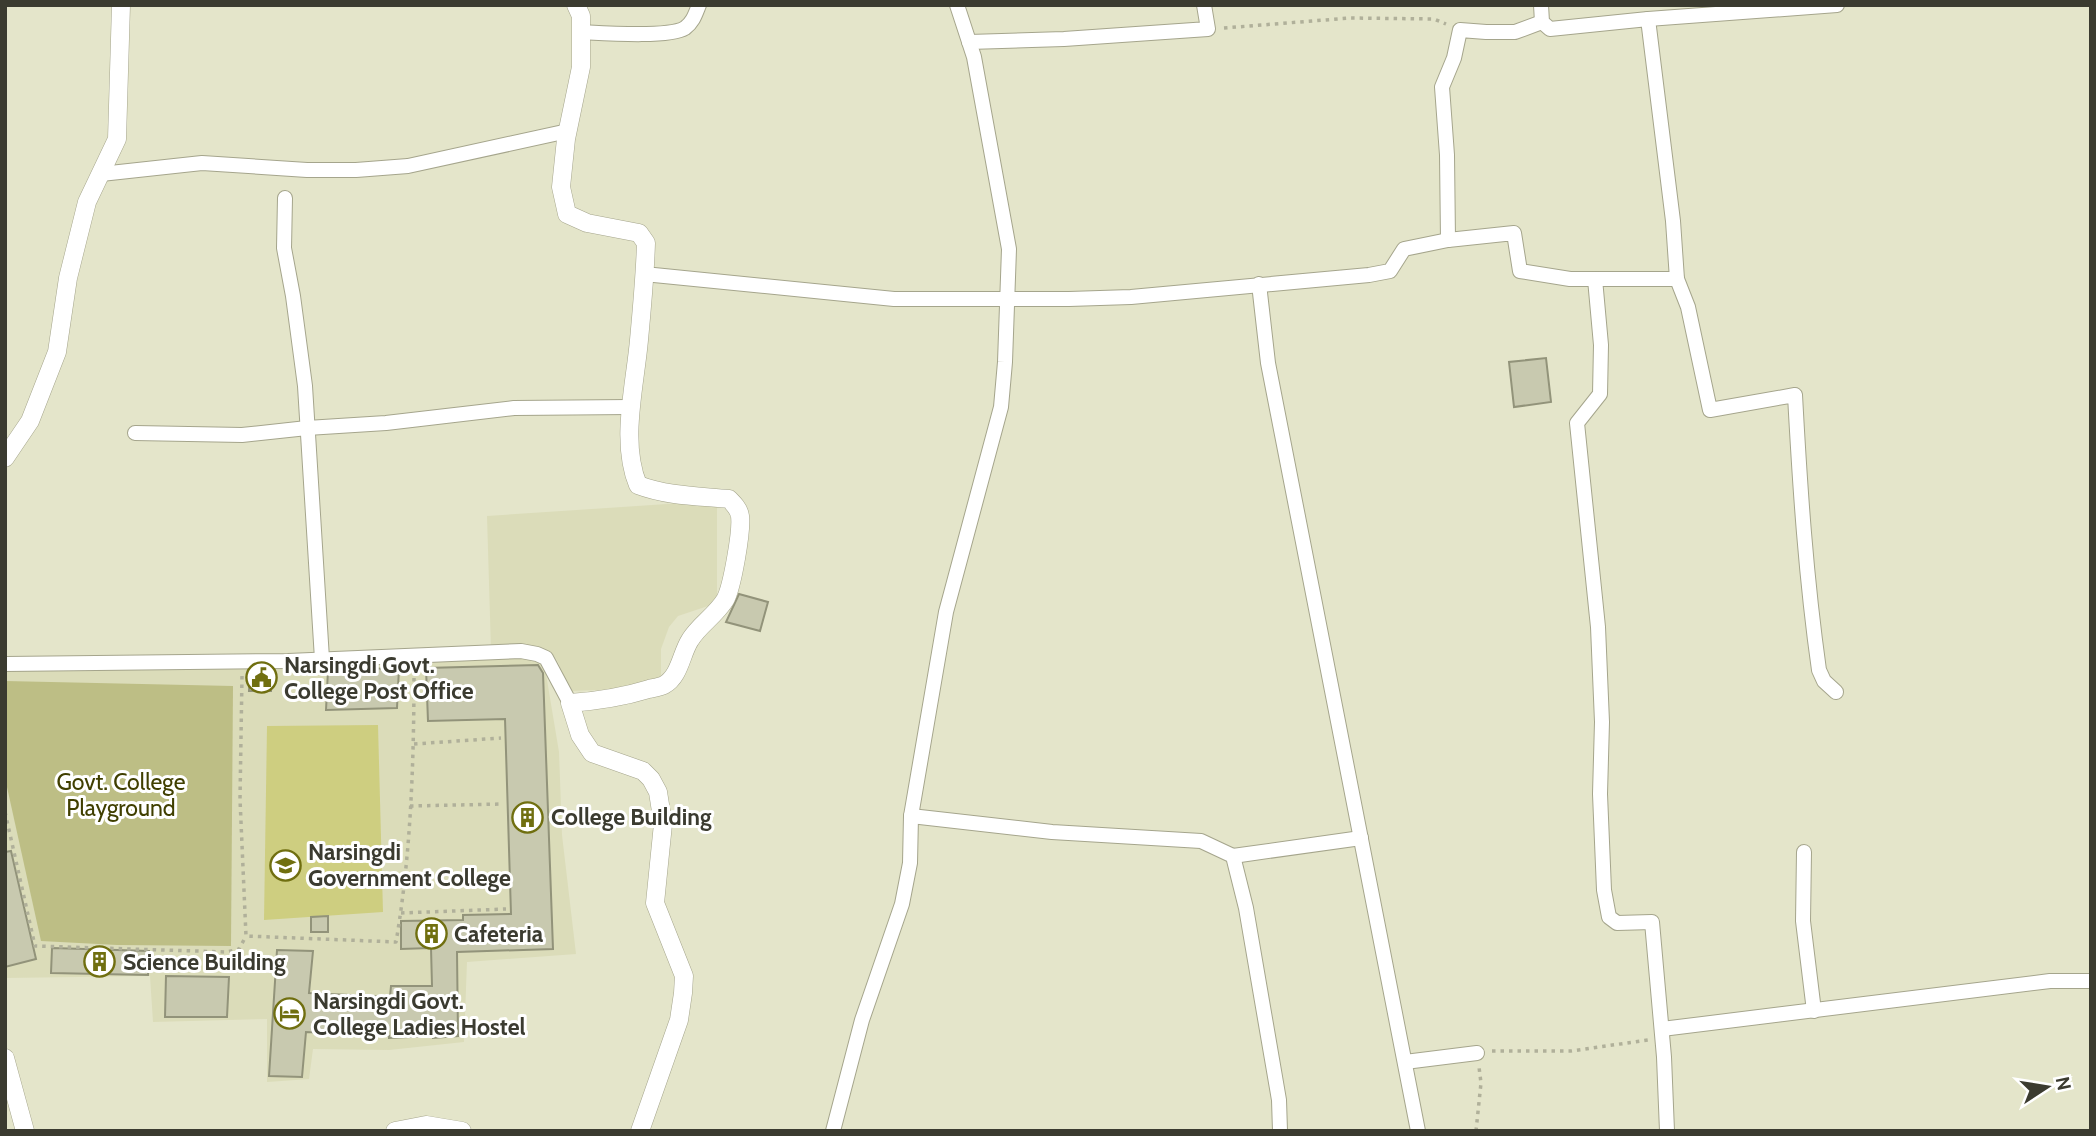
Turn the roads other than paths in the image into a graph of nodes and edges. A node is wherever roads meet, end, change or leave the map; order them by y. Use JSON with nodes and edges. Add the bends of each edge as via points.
{"nodes":[{"id":1,"x":121,"y":5,"type":"edge"},
{"id":2,"x":576,"y":5,"type":"edge"},
{"id":3,"x":699,"y":5,"type":"edge"},
{"id":4,"x":957,"y":5,"type":"edge"},
{"id":5,"x":1204,"y":5,"type":"edge"},
{"id":6,"x":1541,"y":5,"type":"edge"},
{"id":7,"x":1837,"y":5,"type":"edge"},
{"id":8,"x":1648,"y":19,"type":"junction"},
{"id":9,"x":1542,"y":22,"type":"junction"},
{"id":10,"x":581,"y":32,"type":"junction"},
{"id":11,"x":969,"y":41,"type":"junction"},
{"id":12,"x":568,"y":131,"type":"junction"},
{"id":13,"x":101,"y":174,"type":"junction"},
{"id":14,"x":285,"y":198,"type":"dead end"},
{"id":15,"x":1448,"y":240,"type":"junction"},
{"id":16,"x":644,"y":274,"type":"junction"},
{"id":17,"x":1595,"y":279,"type":"junction"},
{"id":18,"x":1677,"y":279,"type":"junction"},
{"id":19,"x":1259,"y":284,"type":"junction"},
{"id":20,"x":1008,"y":299,"type":"junction"},
{"id":21,"x":630,"y":407,"type":"junction"},
{"id":22,"x":307,"y":428,"type":"junction"},
{"id":23,"x":135,"y":433,"type":"dead end"},
{"id":24,"x":5,"y":458,"type":"edge"},
{"id":25,"x":322,"y":659,"type":"junction"},
{"id":26,"x":5,"y":664,"type":"edge"},
{"id":27,"x":1836,"y":692,"type":"dead end"},
{"id":28,"x":570,"y":703,"type":"junction"},
{"id":29,"x":911,"y":816,"type":"junction"},
{"id":30,"x":1361,"y":838,"type":"junction"},
{"id":31,"x":1804,"y":852,"type":"dead end"},
{"id":32,"x":1233,"y":856,"type":"junction"},
{"id":33,"x":2091,"y":981,"type":"edge"},
{"id":34,"x":1814,"y":1011,"type":"junction"},
{"id":35,"x":1662,"y":1033,"type":"junction"},
{"id":36,"x":1477,"y":1053,"type":"road end"},
{"id":37,"x":5,"y":1058,"type":"edge"},
{"id":38,"x":1405,"y":1062,"type":"junction"},
{"id":39,"x":25,"y":1131,"type":"edge"},
{"id":40,"x":395,"y":1131,"type":"edge"},
{"id":41,"x":462,"y":1131,"type":"edge"},
{"id":42,"x":640,"y":1131,"type":"edge"},
{"id":43,"x":833,"y":1131,"type":"edge"},
{"id":44,"x":1280,"y":1131,"type":"edge"},
{"id":45,"x":1418,"y":1131,"type":"edge"},
{"id":46,"x":1667,"y":1131,"type":"edge"}],
"edges":[{"from":1,"to":13,"type":"street","via":[[117,139]]},
{"from":2,"to":10,"type":"street"},
{"from":3,"to":10,"type":"street","via":[[694,20],[682,30]]},
{"from":4,"to":11,"type":"street"},
{"from":5,"to":11,"type":"street","via":[[1208,29]]},
{"from":6,"to":9,"type":"street"},
{"from":7,"to":8,"type":"street"},
{"from":8,"to":9,"type":"street","via":[[1550,29]]},
{"from":8,"to":18,"type":"street"},
{"from":9,"to":15,"type":"street","via":[[1515,32],[1460,30],[1442,87]]},
{"from":10,"to":12,"type":"street","via":[[581,67]]},
{"from":11,"to":20,"type":"street","via":[[1009,249]]},
{"from":12,"to":13,"type":"street","via":[[408,166],[307,170],[202,163]]},
{"from":12,"to":16,"type":"street","via":[[561,187],[568,214],[639,233],[646,243]]},
{"from":13,"to":24,"type":"street","via":[[87,202],[68,278],[57,352],[30,421]]},
{"from":14,"to":22,"type":"street","via":[[284,248]]},
{"from":15,"to":17,"type":"street","via":[[1514,233],[1520,271]]},
{"from":15,"to":19,"type":"street","via":[[1404,249],[1390,271]]},
{"from":16,"to":20,"type":"street","via":[[894,299]]},
{"from":16,"to":21,"type":"street"},
{"from":17,"to":18,"type":"street"},
{"from":17,"to":35,"type":"street","via":[[1600,394],[1577,423],[1598,627],[1604,890],[1609,917],[1617,923],[1652,922]]},
{"from":18,"to":27,"type":"street","via":[[1688,307],[1710,411],[1795,395],[1803,537],[1819,670]]},
{"from":19,"to":20,"type":"street","via":[[1131,297]]},
{"from":19,"to":30,"type":"street","via":[[1268,363]]},
{"from":20,"to":29,"type":"street","via":[[1000,407],[946,612]]},
{"from":21,"to":22,"type":"street","via":[[513,408]]},
{"from":21,"to":28,"type":"street","via":[[632,470],[638,485],[670,494],[729,499],[736,506],[740,517],[733,582],[726,599],[692,636],[676,674],[664,685],[605,700]]},
{"from":22,"to":23,"type":"street","via":[[242,435]]},
{"from":22,"to":25,"type":"street"},
{"from":25,"to":26,"type":"street"},
{"from":25,"to":28,"type":"street","via":[[521,651],[546,658]]},
{"from":28,"to":42,"type":"street","via":[[580,735],[592,753],[643,771],[658,792],[663,824],[657,912],[684,976],[679,1020]]},
{"from":29,"to":32,"type":"street","via":[[1052,832],[1201,841]]},
{"from":29,"to":43,"type":"street","via":[[902,904],[862,1020]]},
{"from":30,"to":32,"type":"street"},
{"from":30,"to":38,"type":"street"},
{"from":31,"to":34,"type":"street","via":[[1802,920]]},
{"from":32,"to":44,"type":"street","via":[[1247,908],[1279,1100]]},
{"from":33,"to":34,"type":"street","via":[[2050,981]]},
{"from":34,"to":35,"type":"street"},
{"from":35,"to":46,"type":"street"},
{"from":36,"to":38,"type":"street"},
{"from":37,"to":39,"type":"street"},
{"from":38,"to":45,"type":"street"},
{"from":40,"to":41,"type":"street","via":[[425,1125]]}]}
